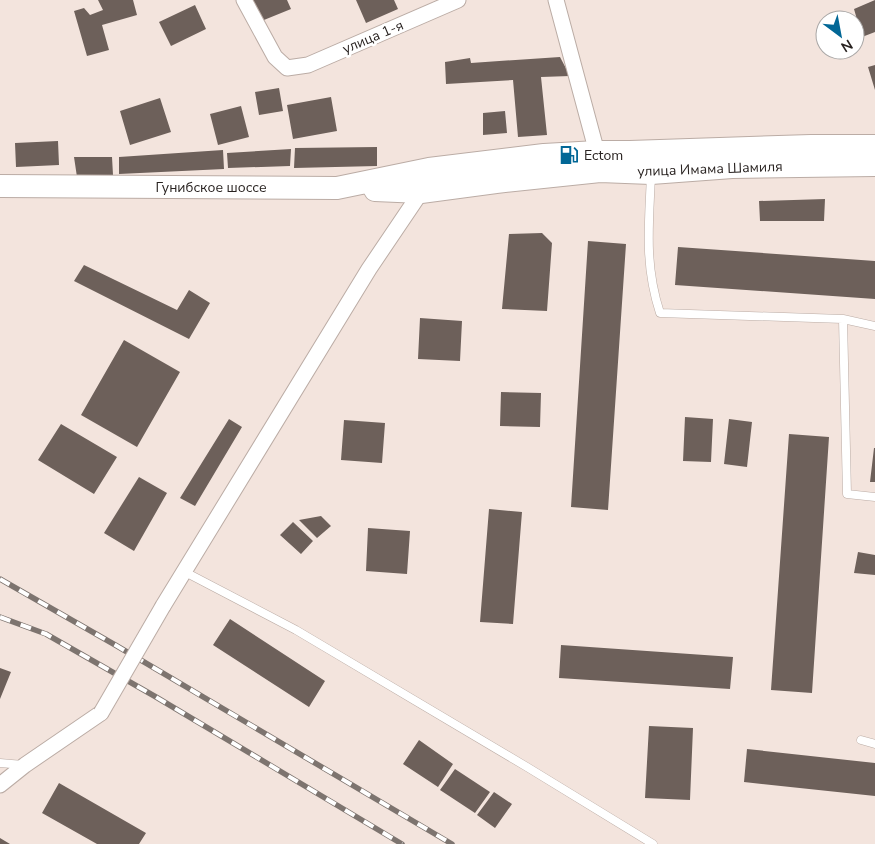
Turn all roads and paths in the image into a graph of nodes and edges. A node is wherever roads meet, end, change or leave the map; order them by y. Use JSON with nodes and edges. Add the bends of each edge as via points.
{"nodes":[{"id":1,"x":244,"y":0,"type":"edge"},
{"id":2,"x":458,"y":0,"type":"edge"},
{"id":3,"x":556,"y":0,"type":"edge"},
{"id":4,"x":875,"y":146,"type":"edge"},
{"id":5,"x":599,"y":161,"type":"junction"},
{"id":6,"x":875,"y":165,"type":"edge"},
{"id":7,"x":651,"y":173,"type":"junction"},
{"id":8,"x":421,"y":182,"type":"junction"},
{"id":9,"x":0,"y":186,"type":"edge"},
{"id":10,"x":844,"y":319,"type":"junction"},
{"id":11,"x":875,"y":326,"type":"edge"},
{"id":12,"x":875,"y":497,"type":"edge"},
{"id":13,"x":185,"y":572,"type":"junction"},
{"id":14,"x":861,"y":740,"type":"dead end"},
{"id":15,"x":875,"y":744,"type":"edge"},
{"id":16,"x":0,"y":763,"type":"edge"},
{"id":17,"x":24,"y":765,"type":"junction"},
{"id":18,"x":0,"y":785,"type":"edge"},
{"id":19,"x":653,"y":844,"type":"edge"}],
"edges":[{"from":1,"to":2,"type":"street","name":"улица 1-я","via":[[275,57],[287,68],[308,65]]},
{"from":3,"to":5,"type":"street"},
{"from":4,"to":5,"type":"main road","name":"улица Имама Шамиля","via":[[630,152]]},
{"from":5,"to":7,"type":"main road","name":"улица Имама Шамиля"},
{"from":5,"to":8,"type":"main road","name":"улица Имама Шамиля","via":[[544,155],[430,170]]},
{"from":6,"to":7,"type":"main road","name":"улица Имама Шамиля","via":[[732,167]]},
{"from":7,"to":10,"type":"lane","via":[[648,249],[652,289],[660,313]]},
{"from":8,"to":9,"type":"main road","name":"Гунибское шоссе","via":[[337,188]]},
{"from":8,"to":13,"type":"street"},
{"from":10,"to":11,"type":"lane"},
{"from":10,"to":12,"type":"lane","via":[[847,494]]},
{"from":13,"to":17,"type":"street","bridge":true,"via":[[101,713]]},
{"from":13,"to":19,"type":"lane","via":[[296,630]]},
{"from":14,"to":15,"type":"lane"},
{"from":16,"to":17,"type":"lane"},
{"from":17,"to":18,"type":"street"}]}
